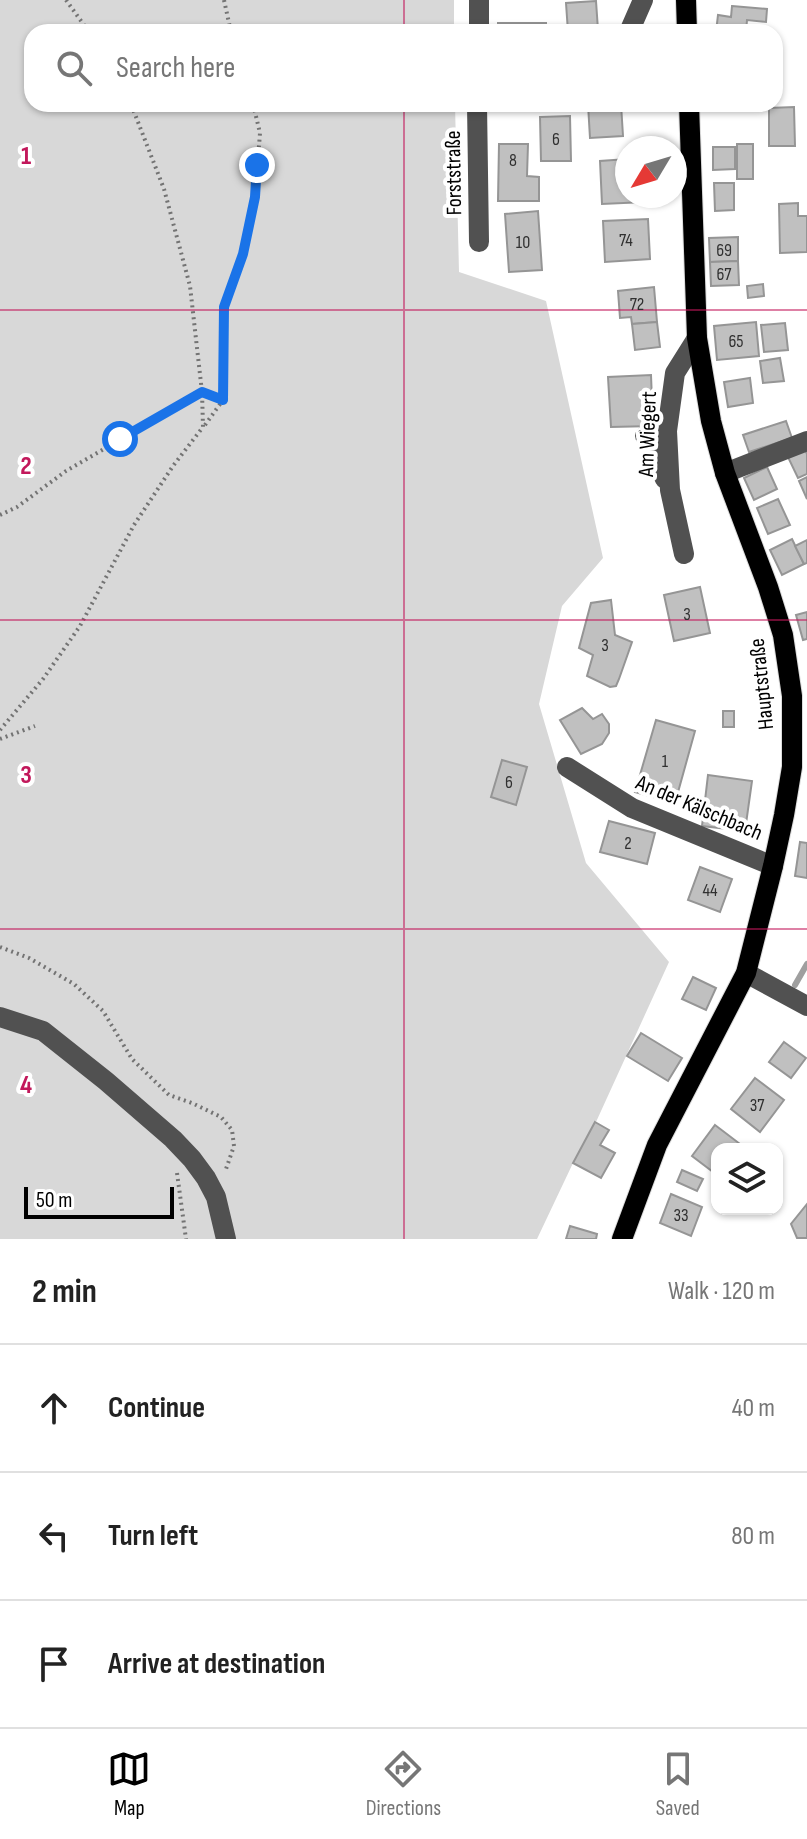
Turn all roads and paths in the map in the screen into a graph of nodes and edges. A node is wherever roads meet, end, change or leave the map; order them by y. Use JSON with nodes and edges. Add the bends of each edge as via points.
{"nodes":[{"id":1,"x":66,"y":0,"type":"edge"},
{"id":2,"x":224,"y":0,"type":"edge"},
{"id":3,"x":479,"y":0,"type":"edge"},
{"id":4,"x":643,"y":0,"type":"edge"},
{"id":5,"x":686,"y":0,"type":"edge"},
{"id":6,"x":83,"y":24,"type":"edge"},
{"id":7,"x":229,"y":24,"type":"edge"},
{"id":8,"x":479,"y":24,"type":"edge"},
{"id":9,"x":632,"y":24,"type":"edge"},
{"id":10,"x":687,"y":24,"type":"edge"},
{"id":11,"x":134,"y":112,"type":"edge"},
{"id":12,"x":255,"y":112,"type":"edge"},
{"id":13,"x":477,"y":112,"type":"edge"},
{"id":14,"x":689,"y":112,"type":"edge"},
{"id":15,"x":479,"y":242,"type":"dead end"},
{"id":16,"x":697,"y":338,"type":"junction"},
{"id":17,"x":202,"y":392,"type":"junction"},
{"id":18,"x":223,"y":400,"type":"junction"},
{"id":19,"x":203,"y":427,"type":"junction"},
{"id":20,"x":645,"y":436,"type":"dead end"},
{"id":21,"x":807,"y":441,"type":"edge"},
{"id":22,"x":725,"y":473,"type":"junction"},
{"id":23,"x":670,"y":490,"type":"junction"},
{"id":24,"x":0,"y":515,"type":"edge"},
{"id":25,"x":684,"y":554,"type":"dead end"},
{"id":26,"x":35,"y":726,"type":"dead end"},
{"id":27,"x":0,"y":730,"type":"edge"},
{"id":28,"x":0,"y":739,"type":"edge"},
{"id":29,"x":567,"y":767,"type":"dead end"},
{"id":30,"x":773,"y":866,"type":"junction"},
{"id":31,"x":0,"y":947,"type":"edge"},
{"id":32,"x":746,"y":973,"type":"junction"},
{"id":33,"x":807,"y":1006,"type":"edge"},
{"id":34,"x":0,"y":1017,"type":"edge"},
{"id":35,"x":173,"y":1139,"type":"junction"},
{"id":36,"x":216,"y":1197,"type":"junction"},
{"id":37,"x":186,"y":1239,"type":"edge"},
{"id":38,"x":226,"y":1239,"type":"edge"},
{"id":39,"x":622,"y":1239,"type":"edge"}],
"edges":[{"from":1,"to":6,"type":"path"},
{"from":2,"to":7,"type":"path"},
{"from":3,"to":8,"type":"street"},
{"from":4,"to":9,"type":"street"},
{"from":5,"to":10,"type":"main road"},
{"from":11,"to":17,"type":"path","via":[[164,189],[190,286]]},
{"from":12,"to":18,"type":"path","via":[[260,133],[255,197],[224,307]]},
{"from":13,"to":15,"type":"street","name":"Forststraße"},
{"from":14,"to":16,"type":"main road","name":"Hauptstraße"},
{"from":16,"to":22,"type":"main road","name":"Hauptstraße"},
{"from":16,"to":23,"type":"street","name":"Am Wiegert","via":[[675,373],[672,389],[667,431]]},
{"from":17,"to":18,"type":"path"},
{"from":17,"to":19,"type":"path"},
{"from":17,"to":24,"type":"path"},
{"from":18,"to":19,"type":"path"},
{"from":19,"to":27,"type":"path","via":[[134,525],[80,626]]},
{"from":20,"to":23,"type":"street","name":"Am Wiegert"},
{"from":21,"to":22,"type":"street"},
{"from":22,"to":30,"type":"main road","name":"Hauptstraße","via":[[783,635],[792,696],[792,767]]},
{"from":23,"to":25,"type":"street","name":"Am Wiegert"},
{"from":26,"to":28,"type":"path"},
{"from":29,"to":30,"type":"street","name":"An der Kälschbach","via":[[632,808]]},
{"from":30,"to":32,"type":"main road","name":"Hauptstraße"},
{"from":31,"to":36,"type":"path","via":[[74,984],[103,1011],[132,1059],[169,1095],[221,1117],[232,1130],[234,1146]]},
{"from":32,"to":33,"type":"street"},
{"from":32,"to":39,"type":"main road","name":"Hauptstraße","via":[[657,1145]]},
{"from":34,"to":35,"type":"street","via":[[43,1031]]},
{"from":35,"to":36,"type":"street"},
{"from":35,"to":37,"type":"path"},
{"from":36,"to":38,"type":"street"}]}
